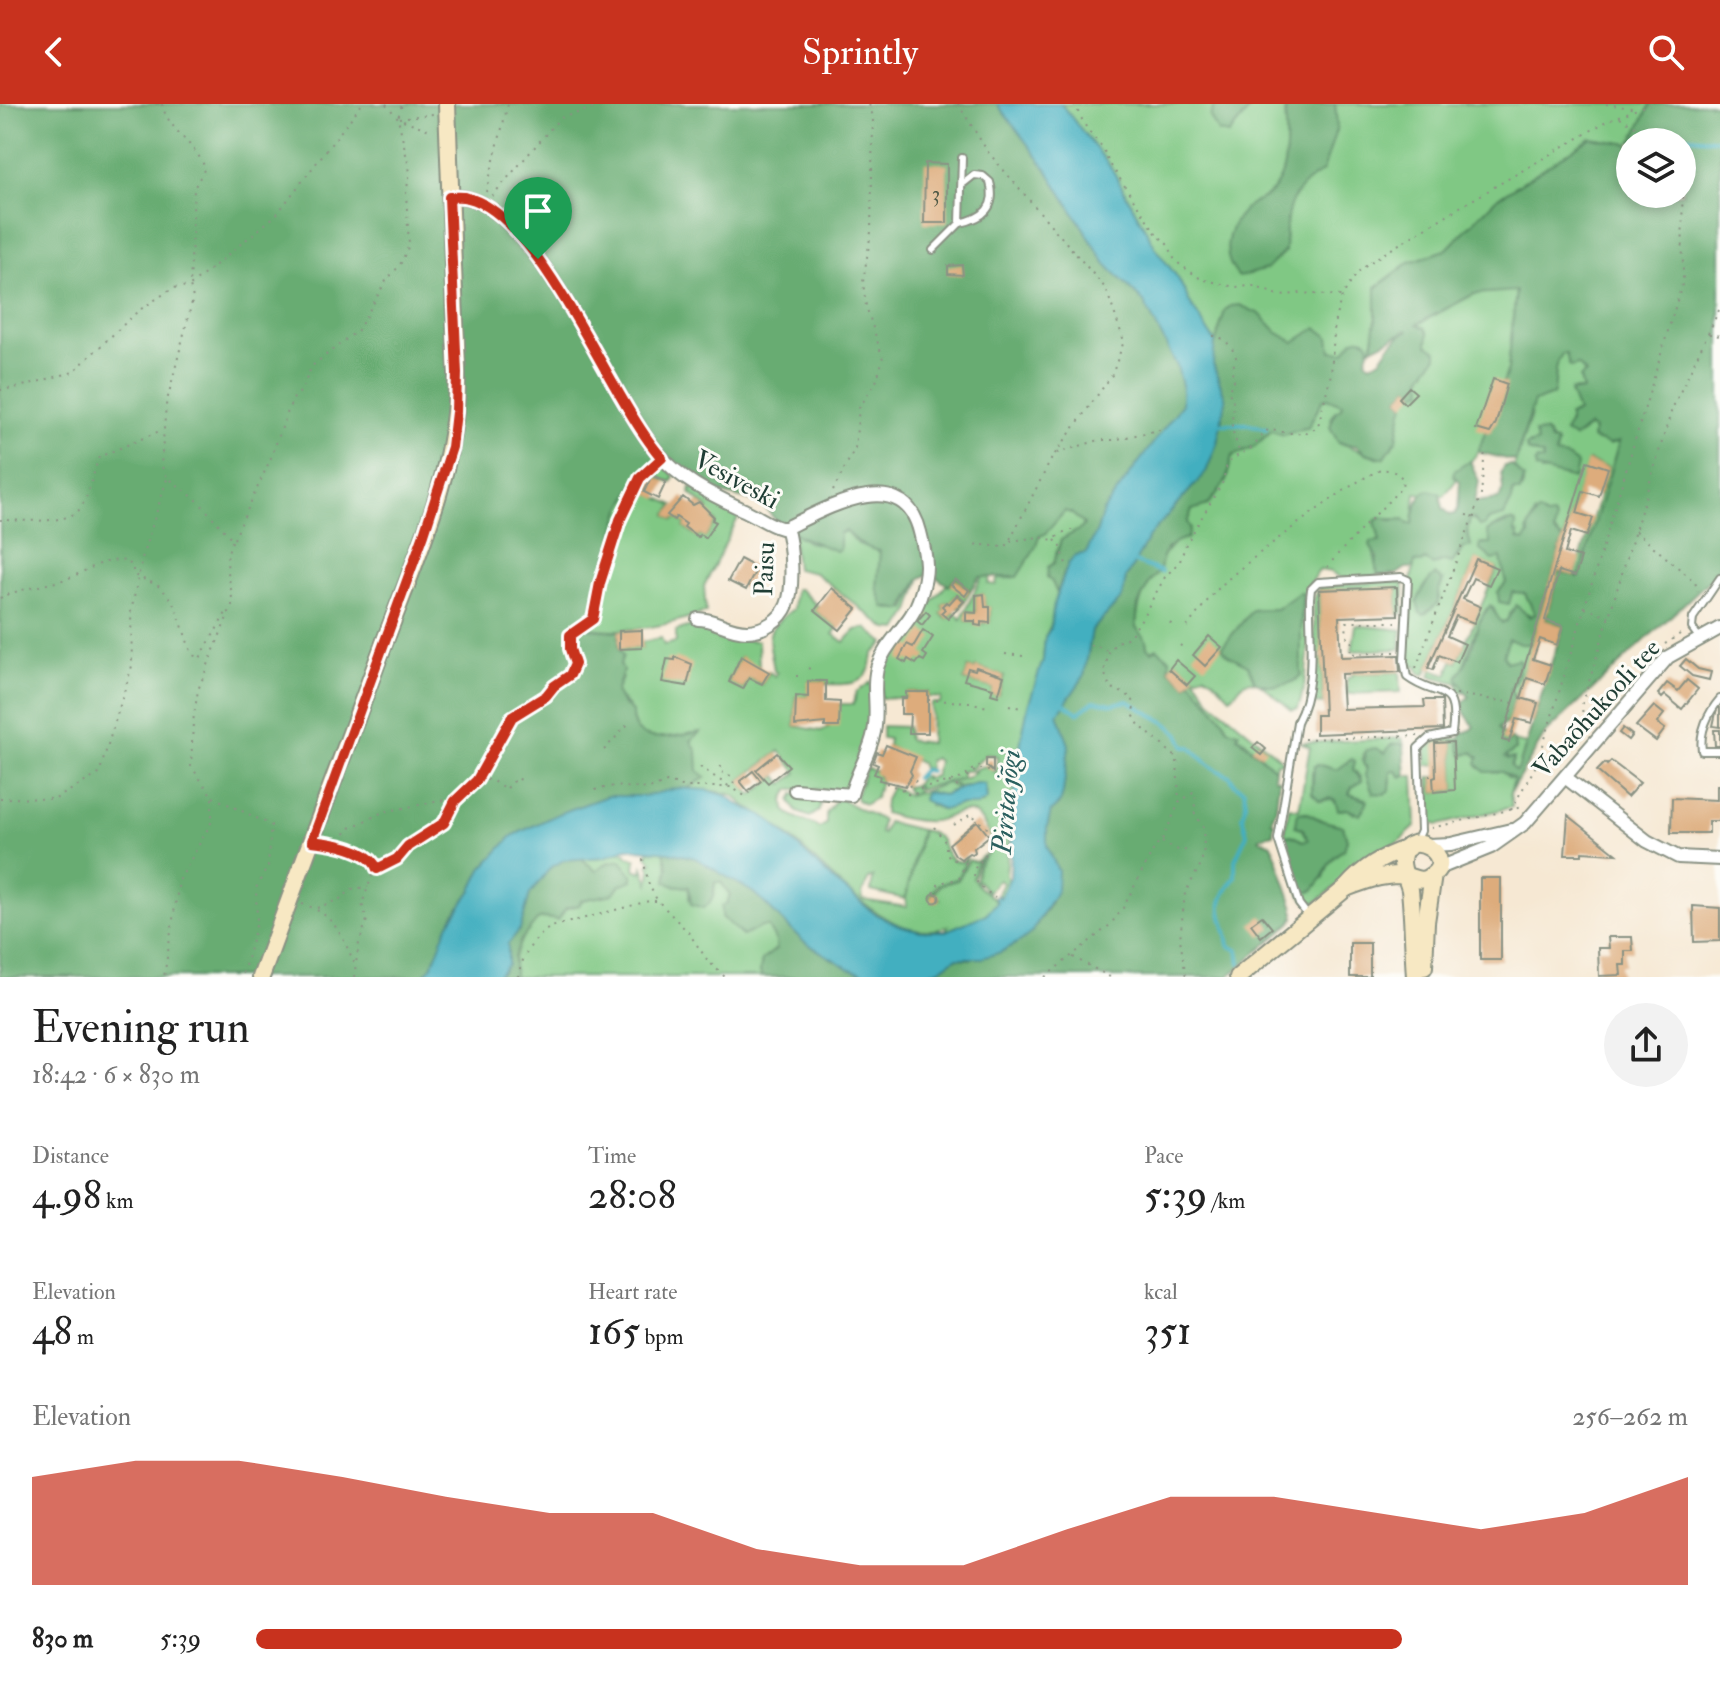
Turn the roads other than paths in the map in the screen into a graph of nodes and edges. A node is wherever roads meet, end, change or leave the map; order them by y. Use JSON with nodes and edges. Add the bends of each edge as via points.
{"nodes":[{"id":1,"x":447,"y":108,"type":"edge"},
{"id":2,"x":962,"y":158,"type":"dead end"},
{"id":3,"x":962,"y":185,"type":"junction"},
{"id":4,"x":449,"y":197,"type":"junction"},
{"id":5,"x":960,"y":223,"type":"junction"},
{"id":6,"x":933,"y":250,"type":"dead end"},
{"id":7,"x":786,"y":528,"type":"junction"},
{"id":8,"x":1325,"y":571,"type":"road end"},
{"id":9,"x":1720,"y":578,"type":"edge"},
{"id":10,"x":1322,"y":582,"type":"junction"},
{"id":11,"x":698,"y":619,"type":"dead end"},
{"id":12,"x":1720,"y":628,"type":"edge"},
{"id":13,"x":1700,"y":639,"type":"junction"},
{"id":14,"x":1720,"y":699,"type":"edge"},
{"id":15,"x":1720,"y":751,"type":"edge"},
{"id":16,"x":1565,"y":777,"type":"junction"},
{"id":17,"x":795,"y":790,"type":"dead end"},
{"id":18,"x":1514,"y":830,"type":"junction"},
{"id":19,"x":1419,"y":840,"type":"junction"},
{"id":20,"x":1720,"y":859,"type":"edge"},
{"id":21,"x":1435,"y":872,"type":"junction"},
{"id":22,"x":1408,"y":875,"type":"junction"},
{"id":23,"x":1346,"y":888,"type":"junction"},
{"id":24,"x":1309,"y":917,"type":"junction"},
{"id":25,"x":261,"y":977,"type":"edge"},
{"id":26,"x":1238,"y":977,"type":"edge"},
{"id":27,"x":1415,"y":977,"type":"edge"},
{"id":28,"x":1425,"y":977,"type":"edge"}],
"edges":[{"from":1,"to":4,"type":"main road"},
{"from":2,"to":3,"type":"lane"},
{"from":3,"to":5,"type":"lane"},
{"from":3,"to":5,"type":"lane","via":[[974,175],[983,176],[993,191],[986,213]]},
{"from":4,"to":7,"type":"street","name":"Vesiveski","via":[[466,197],[483,206],[546,270],[662,458],[703,491]]},
{"from":4,"to":25,"type":"main road","via":[[457,373],[452,447]]},
{"from":5,"to":6,"type":"lane"},
{"from":7,"to":11,"type":"street","name":"Paisu","via":[[791,571],[783,611],[767,627],[752,631]]},
{"from":7,"to":17,"type":"street","name":"Vesiveski","via":[[869,496],[899,500],[916,517],[928,566],[914,612],[878,664],[875,731],[851,795]]},
{"from":8,"to":10,"type":"lane"},
{"from":9,"to":13,"type":"lane","via":[[1692,624]]},
{"from":10,"to":19,"type":"lane","via":[[1408,580],[1407,677],[1449,697],[1453,707],[1452,733],[1424,740],[1417,752]]},
{"from":10,"to":24,"type":"lane","via":[[1314,584],[1310,598],[1310,663],[1278,839],[1299,904]]},
{"from":12,"to":13,"type":"street","name":"Vabaõhukooli tee"},
{"from":13,"to":16,"type":"street","name":"Vabaõhukooli tee","via":[[1668,657]]},
{"from":14,"to":15,"type":"lane","via":[[1701,746],[1702,751]]},
{"from":16,"to":18,"type":"street","name":"Vabaõhukooli tee"},
{"from":16,"to":20,"type":"street","via":[[1647,841],[1678,857]]},
{"from":18,"to":19,"type":"street","via":[[1451,844]]},
{"from":18,"to":21,"type":"street","name":"Vabaõhukooli tee","via":[[1491,847]]},
{"from":19,"to":21,"type":"main road","via":[[1437,855]]},
{"from":19,"to":22,"type":"main road","via":[[1402,858]]},
{"from":19,"to":23,"type":"main road","via":[[1370,864]]},
{"from":21,"to":22,"type":"main road","via":[[1417,880]]},
{"from":21,"to":28,"type":"main road"},
{"from":22,"to":23,"type":"main road","via":[[1380,876]]},
{"from":22,"to":27,"type":"main road"},
{"from":23,"to":24,"type":"main road"},
{"from":24,"to":26,"type":"main road"}]}
